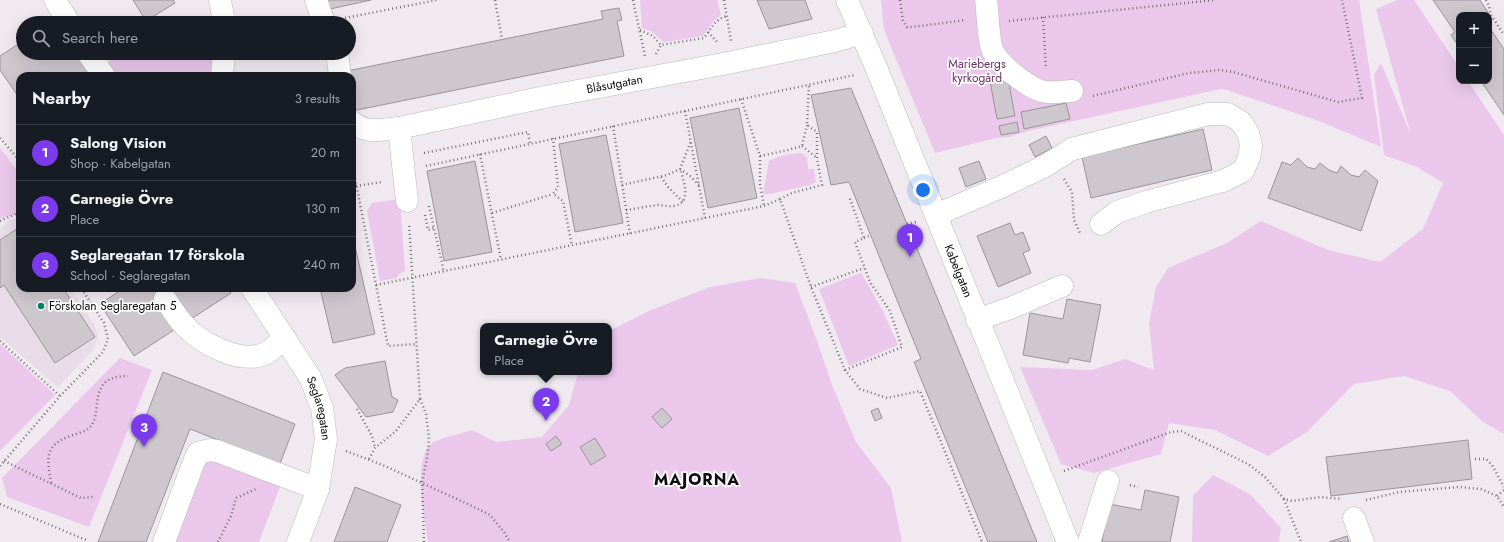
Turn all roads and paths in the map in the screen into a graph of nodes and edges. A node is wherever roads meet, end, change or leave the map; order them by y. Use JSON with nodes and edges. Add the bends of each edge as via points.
{"nodes":[{"id":1,"x":55,"y":0,"type":"edge"},
{"id":2,"x":220,"y":0,"type":"edge"},
{"id":3,"x":316,"y":0,"type":"edge"},
{"id":4,"x":437,"y":0,"type":"edge"},
{"id":5,"x":495,"y":0,"type":"edge"},
{"id":6,"x":633,"y":0,"type":"edge"},
{"id":7,"x":724,"y":0,"type":"edge"},
{"id":8,"x":847,"y":0,"type":"edge"},
{"id":9,"x":900,"y":0,"type":"edge"},
{"id":10,"x":1215,"y":0,"type":"edge"},
{"id":11,"x":1342,"y":0,"type":"edge"},
{"id":12,"x":1486,"y":0,"type":"edge"},
{"id":13,"x":988,"y":14,"type":"edge"},
{"id":14,"x":64,"y":16,"type":"edge"},
{"id":15,"x":223,"y":16,"type":"edge"},
{"id":16,"x":321,"y":16,"type":"edge"},
{"id":17,"x":356,"y":16,"type":"edge"},
{"id":18,"x":727,"y":16,"type":"junction"},
{"id":19,"x":1043,"y":17,"type":"junction"},
{"id":20,"x":640,"y":30,"type":"junction"},
{"id":21,"x":862,"y":33,"type":"junction"},
{"id":22,"x":1504,"y":35,"type":"edge"},
{"id":23,"x":502,"y":39,"type":"dead end"},
{"id":24,"x":732,"y":43,"type":"dead end"},
{"id":25,"x":646,"y":59,"type":"dead end"},
{"id":26,"x":93,"y":60,"type":"edge"},
{"id":27,"x":223,"y":60,"type":"edge"},
{"id":28,"x":337,"y":60,"type":"edge"},
{"id":29,"x":101,"y":72,"type":"edge"},
{"id":30,"x":222,"y":72,"type":"edge"},
{"id":31,"x":339,"y":72,"type":"edge"},
{"id":32,"x":859,"y":74,"type":"dead end"},
{"id":33,"x":809,"y":85,"type":"junction"},
{"id":34,"x":1042,"y":92,"type":"junction"},
{"id":35,"x":1072,"y":92,"type":"joint"},
{"id":36,"x":741,"y":99,"type":"junction"},
{"id":37,"x":686,"y":111,"type":"junction"},
{"id":38,"x":807,"y":125,"type":"junction"},
{"id":39,"x":360,"y":126,"type":"edge"},
{"id":40,"x":614,"y":126,"type":"junction"},
{"id":41,"x":399,"y":128,"type":"junction"},
{"id":42,"x":0,"y":138,"type":"edge"},
{"id":43,"x":553,"y":138,"type":"junction"},
{"id":44,"x":691,"y":141,"type":"junction"},
{"id":45,"x":530,"y":144,"type":"junction"},
{"id":46,"x":802,"y":146,"type":"junction"},
{"id":47,"x":480,"y":154,"type":"junction"},
{"id":48,"x":16,"y":156,"type":"edge"},
{"id":49,"x":760,"y":156,"type":"junction"},
{"id":50,"x":402,"y":157,"type":"junction"},
{"id":51,"x":817,"y":158,"type":"junction"},
{"id":52,"x":680,"y":169,"type":"junction"},
{"id":53,"x":424,"y":170,"type":"dead end"},
{"id":54,"x":661,"y":176,"type":"junction"},
{"id":55,"x":356,"y":184,"type":"edge"},
{"id":56,"x":622,"y":185,"type":"junction"},
{"id":57,"x":699,"y":185,"type":"junction"},
{"id":58,"x":1072,"y":192,"type":"dead end"},
{"id":59,"x":553,"y":194,"type":"junction"},
{"id":60,"x":849,"y":196,"type":"dead end"},
{"id":61,"x":780,"y":199,"type":"junction"},
{"id":62,"x":407,"y":201,"type":"joint"},
{"id":63,"x":683,"y":202,"type":"junction"},
{"id":64,"x":429,"y":206,"type":"dead end"},
{"id":65,"x":764,"y":206,"type":"junction"},
{"id":66,"x":626,"y":210,"type":"junction"},
{"id":67,"x":492,"y":213,"type":"junction"},
{"id":68,"x":16,"y":214,"type":"edge"},
{"id":69,"x":425,"y":215,"type":"dead end"},
{"id":70,"x":705,"y":218,"type":"junction"},
{"id":71,"x":927,"y":218,"type":"junction"},
{"id":72,"x":0,"y":221,"type":"edge"},
{"id":73,"x":907,"y":224,"type":"dead end"},
{"id":74,"x":1101,"y":224,"type":"dead end"},
{"id":75,"x":434,"y":228,"type":"junction"},
{"id":76,"x":1078,"y":231,"type":"dead end"},
{"id":77,"x":630,"y":234,"type":"junction"},
{"id":78,"x":871,"y":235,"type":"dead end"},
{"id":79,"x":864,"y":238,"type":"junction"},
{"id":80,"x":572,"y":246,"type":"junction"},
{"id":81,"x":501,"y":260,"type":"junction"},
{"id":82,"x":864,"y":268,"type":"junction"},
{"id":83,"x":444,"y":272,"type":"junction"},
{"id":84,"x":413,"y":278,"type":"junction"},
{"id":85,"x":376,"y":286,"type":"junction"},
{"id":86,"x":1062,"y":286,"type":"dead end"},
{"id":87,"x":811,"y":287,"type":"junction"},
{"id":88,"x":84,"y":292,"type":"edge"},
{"id":89,"x":255,"y":292,"type":"edge"},
{"id":90,"x":165,"y":299,"type":"dead end"},
{"id":91,"x":977,"y":320,"type":"junction"},
{"id":92,"x":285,"y":338,"type":"junction"},
{"id":93,"x":0,"y":341,"type":"edge"},
{"id":94,"x":417,"y":344,"type":"junction"},
{"id":95,"x":845,"y":370,"type":"junction"},
{"id":96,"x":128,"y":376,"type":"dead end"},
{"id":97,"x":60,"y":396,"type":"junction"},
{"id":98,"x":420,"y":399,"type":"junction"},
{"id":99,"x":357,"y":409,"type":"dead end"},
{"id":100,"x":375,"y":448,"type":"junction"},
{"id":101,"x":346,"y":451,"type":"dead end"},
{"id":102,"x":369,"y":459,"type":"junction"},
{"id":103,"x":1475,"y":459,"type":"dead end"},
{"id":104,"x":4,"y":461,"type":"junction"},
{"id":105,"x":0,"y":466,"type":"edge"},
{"id":106,"x":1060,"y":473,"type":"dead end"},
{"id":107,"x":282,"y":475,"type":"junction"},
{"id":108,"x":1108,"y":481,"type":"dead end"},
{"id":109,"x":422,"y":482,"type":"junction"},
{"id":110,"x":51,"y":483,"type":"junction"},
{"id":111,"x":318,"y":489,"type":"junction"},
{"id":112,"x":1504,"y":489,"type":"edge"},
{"id":113,"x":1497,"y":496,"type":"junction"},
{"id":114,"x":93,"y":497,"type":"dead end"},
{"id":115,"x":1284,"y":499,"type":"junction"},
{"id":116,"x":0,"y":504,"type":"edge"},
{"id":117,"x":1504,"y":506,"type":"edge"},
{"id":118,"x":1349,"y":509,"type":"junction"},
{"id":119,"x":86,"y":540,"type":"dead end"},
{"id":120,"x":164,"y":542,"type":"edge"},
{"id":121,"x":218,"y":542,"type":"edge"},
{"id":122,"x":298,"y":542,"type":"edge"},
{"id":123,"x":424,"y":542,"type":"edge"},
{"id":124,"x":510,"y":542,"type":"edge"},
{"id":125,"x":982,"y":542,"type":"edge"},
{"id":126,"x":1068,"y":542,"type":"edge"},
{"id":127,"x":1089,"y":542,"type":"edge"},
{"id":128,"x":1301,"y":542,"type":"edge"},
{"id":129,"x":1363,"y":542,"type":"edge"}],
"edges":[{"from":1,"to":14,"type":"street"},
{"from":2,"to":15,"type":"street"},
{"from":3,"to":16,"type":"street"},
{"from":4,"to":17,"type":"path"},
{"from":5,"to":23,"type":"path"},
{"from":6,"to":20,"type":"path"},
{"from":7,"to":18,"type":"path"},
{"from":8,"to":21,"type":"street","name":"Kabelgatan"},
{"from":9,"to":13,"type":"path","via":[[903,21],[908,27]]},
{"from":10,"to":19,"type":"path"},
{"from":11,"to":35,"type":"path","via":[[1362,98],[1338,102],[1219,70],[1089,97],[1075,99]]},
{"from":12,"to":22,"type":"path","via":[[1491,15]]},
{"from":13,"to":19,"type":"path"},
{"from":13,"to":34,"type":"street","via":[[994,56],[1029,85]]},
{"from":18,"to":20,"type":"path","via":[[716,21],[704,38],[661,45],[653,36]]},
{"from":18,"to":24,"type":"path"},
{"from":19,"to":34,"type":"path","via":[[1046,75]]},
{"from":20,"to":25,"type":"path"},
{"from":21,"to":41,"type":"street","name":"Blåsutgatan","via":[[730,63],[545,97]]},
{"from":21,"to":71,"type":"street","name":"Kabelgatan"},
{"from":26,"to":29,"type":"street"},
{"from":27,"to":30,"type":"street"},
{"from":28,"to":31,"type":"street"},
{"from":32,"to":33,"type":"path"},
{"from":33,"to":36,"type":"path"},
{"from":33,"to":38,"type":"path"},
{"from":34,"to":35,"type":"street"},
{"from":36,"to":37,"type":"path"},
{"from":36,"to":49,"type":"path"},
{"from":37,"to":40,"type":"path"},
{"from":37,"to":44,"type":"path"},
{"from":38,"to":46,"type":"path"},
{"from":38,"to":51,"type":"path","via":[[817,132]]},
{"from":39,"to":41,"type":"street","name":"Blåsutgatan","via":[[378,130]]},
{"from":40,"to":43,"type":"path"},
{"from":40,"to":56,"type":"path"},
{"from":41,"to":50,"type":"street"},
{"from":42,"to":48,"type":"path"},
{"from":43,"to":45,"type":"path"},
{"from":43,"to":59,"type":"path","via":[[558,187]]},
{"from":44,"to":52,"type":"path"},
{"from":44,"to":57,"type":"path"},
{"from":45,"to":47,"type":"path"},
{"from":45,"to":50,"type":"path","via":[[528,132]]},
{"from":46,"to":49,"type":"path"},
{"from":46,"to":51,"type":"path"},
{"from":47,"to":53,"type":"path","via":[[426,165]]},
{"from":47,"to":67,"type":"path"},
{"from":49,"to":65,"type":"path","via":[[760,184]]},
{"from":50,"to":62,"type":"street"},
{"from":51,"to":61,"type":"path","via":[[822,185]]},
{"from":52,"to":54,"type":"path"},
{"from":52,"to":57,"type":"path"},
{"from":52,"to":63,"type":"path","via":[[686,193]]},
{"from":54,"to":56,"type":"path"},
{"from":54,"to":63,"type":"path"},
{"from":55,"to":85,"type":"path"},
{"from":56,"to":66,"type":"path"},
{"from":57,"to":70,"type":"path"},
{"from":58,"to":76,"type":"path","via":[[1074,220]]},
{"from":59,"to":67,"type":"path"},
{"from":59,"to":80,"type":"path","via":[[563,201]]},
{"from":60,"to":79,"type":"path"},
{"from":61,"to":65,"type":"path"},
{"from":61,"to":87,"type":"path"},
{"from":62,"to":84,"type":"path"},
{"from":63,"to":66,"type":"path","via":[[676,206],[659,205]]},
{"from":64,"to":75,"type":"path"},
{"from":65,"to":70,"type":"path"},
{"from":66,"to":77,"type":"path"},
{"from":67,"to":81,"type":"path"},
{"from":68,"to":72,"type":"path"},
{"from":69,"to":75,"type":"path","via":[[428,230]]},
{"from":70,"to":77,"type":"path"},
{"from":71,"to":73,"type":"path"},
{"from":71,"to":74,"type":"street","via":[[1008,184],[1072,149],[1208,114],[1228,114],[1241,122],[1248,133],[1251,145],[1243,171],[1223,181],[1117,212]]},
{"from":71,"to":91,"type":"street","name":"Kabelgatan"},
{"from":75,"to":83,"type":"path"},
{"from":77,"to":80,"type":"path"},
{"from":78,"to":79,"type":"path"},
{"from":79,"to":82,"type":"path","via":[[855,242]]},
{"from":80,"to":81,"type":"path"},
{"from":81,"to":83,"type":"path"},
{"from":82,"to":87,"type":"path"},
{"from":82,"to":95,"type":"path","via":[[870,282],[890,311],[902,346]]},
{"from":83,"to":84,"type":"path"},
{"from":84,"to":85,"type":"path"},
{"from":84,"to":94,"type":"path"},
{"from":85,"to":94,"type":"path","via":[[388,346]]},
{"from":86,"to":91,"type":"street"},
{"from":87,"to":95,"type":"path"},
{"from":88,"to":97,"type":"path","via":[[104,323],[108,339],[103,352]]},
{"from":89,"to":92,"type":"street","name":"Seglaregatan"},
{"from":90,"to":92,"type":"street","via":[[184,325],[206,342],[227,353],[250,357],[268,352]]},
{"from":91,"to":126,"type":"street","name":"Kabelgatan"},
{"from":92,"to":111,"type":"street","name":"Seglaregatan","via":[[311,380],[322,408],[326,439]]},
{"from":93,"to":97,"type":"path"},
{"from":94,"to":98,"type":"path"},
{"from":95,"to":125,"type":"path","via":[[860,389],[887,398],[920,391]]},
{"from":96,"to":110,"type":"path","via":[[117,376],[102,387],[98,394],[94,421],[88,429],[60,440],[50,449],[48,458]]},
{"from":97,"to":104,"type":"path"},
{"from":98,"to":100,"type":"path","via":[[396,431]]},
{"from":98,"to":109,"type":"path","via":[[426,414],[429,439]]},
{"from":99,"to":100,"type":"path","via":[[372,436]]},
{"from":100,"to":102,"type":"path"},
{"from":101,"to":102,"type":"path"},
{"from":102,"to":109,"type":"path"},
{"from":103,"to":112,"type":"path","via":[[1486,459],[1492,465]]},
{"from":104,"to":105,"type":"path"},
{"from":104,"to":110,"type":"path"},
{"from":106,"to":115,"type":"path","via":[[1171,432],[1181,431],[1248,464],[1265,477]]},
{"from":107,"to":111,"type":"street"},
{"from":107,"to":120,"type":"street","via":[[217,451],[198,453]]},
{"from":107,"to":121,"type":"path","via":[[279,480],[236,498],[231,516]]},
{"from":108,"to":127,"type":"street"},
{"from":109,"to":123,"type":"path"},
{"from":109,"to":124,"type":"path","via":[[490,515]]},
{"from":110,"to":114,"type":"path","via":[[81,498]]},
{"from":111,"to":122,"type":"street","name":"Seglaregatan"},
{"from":112,"to":113,"type":"path"},
{"from":113,"to":117,"type":"path"},
{"from":113,"to":118,"type":"path","via":[[1482,489],[1459,487],[1399,492],[1359,501]]},
{"from":115,"to":118,"type":"path","via":[[1292,501],[1321,497]]},
{"from":115,"to":128,"type":"path"},
{"from":116,"to":119,"type":"path"},
{"from":118,"to":129,"type":"street"}]}
